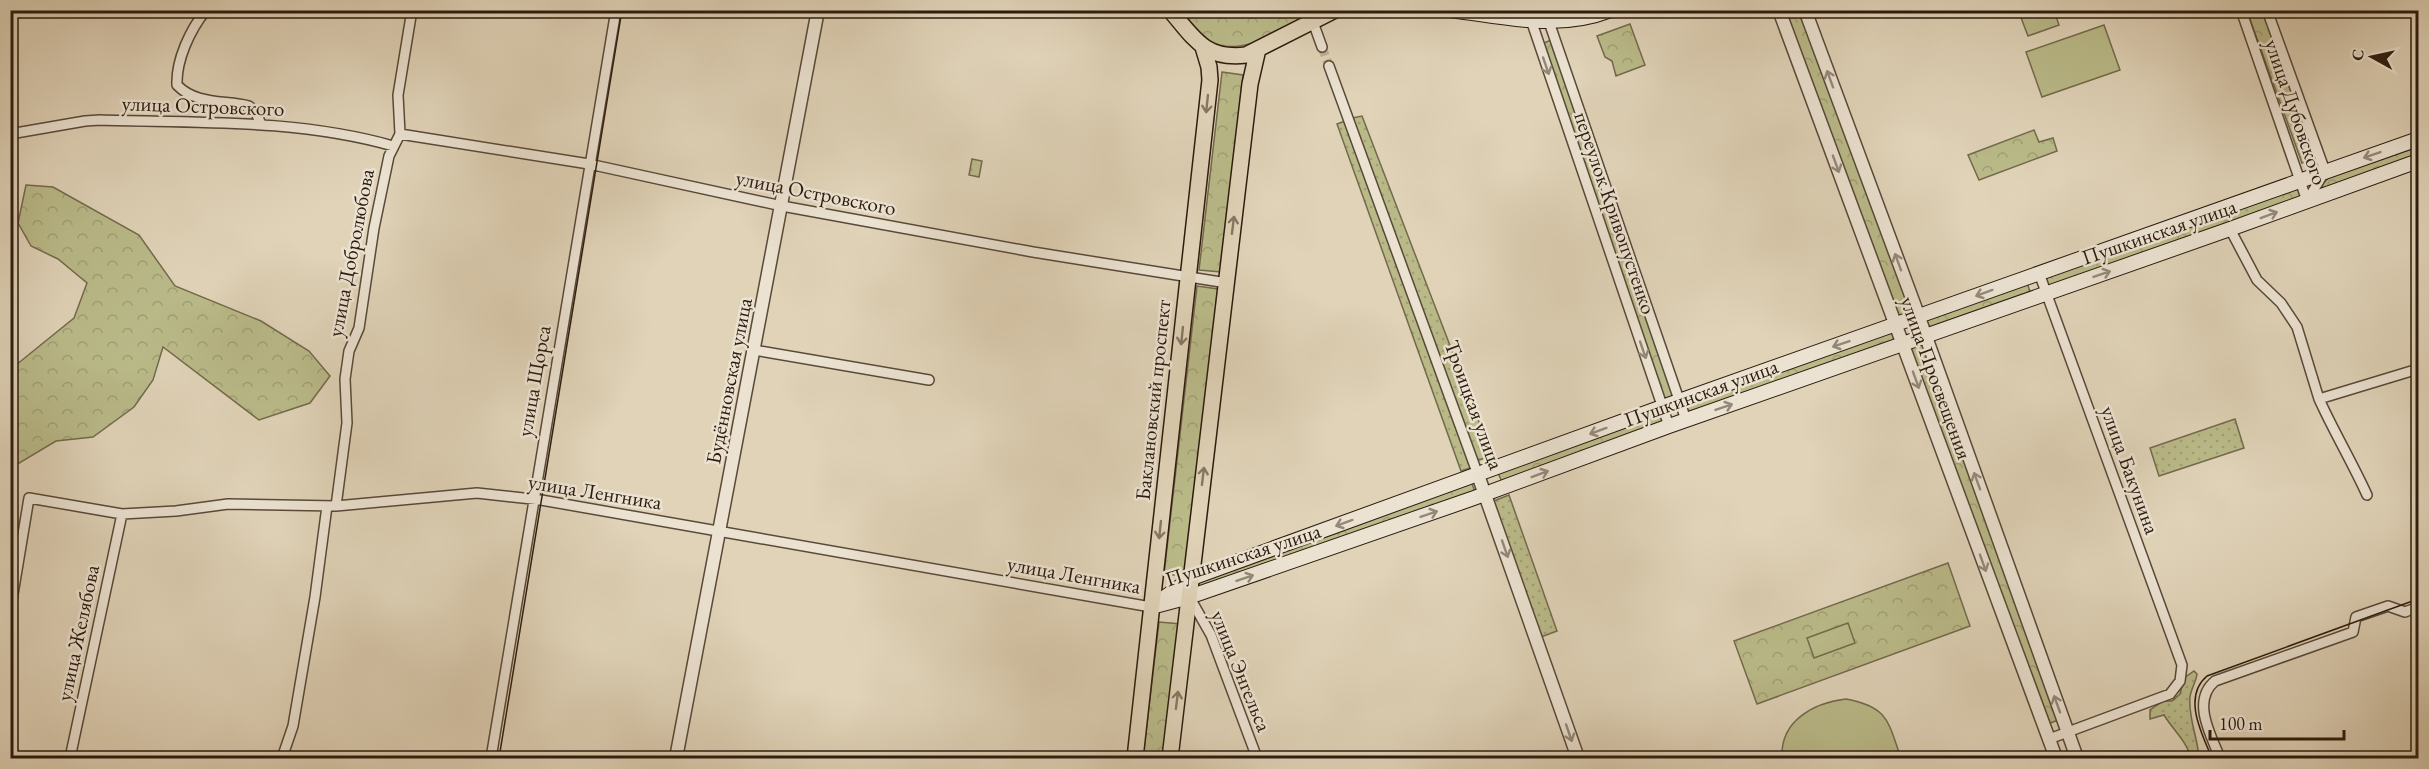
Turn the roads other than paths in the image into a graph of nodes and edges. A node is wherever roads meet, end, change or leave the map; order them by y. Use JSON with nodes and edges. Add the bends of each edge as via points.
{"nodes":[{"id":1,"x":15,"y":10,"type":"edge"},
{"id":2,"x":206,"y":10,"type":"edge"},
{"id":3,"x":412,"y":10,"type":"edge"},
{"id":4,"x":615,"y":10,"type":"edge"},
{"id":5,"x":818,"y":10,"type":"edge"},
{"id":6,"x":1170,"y":10,"type":"edge"},
{"id":7,"x":1450,"y":10,"type":"edge"},
{"id":8,"x":1587,"y":10,"type":"edge"},
{"id":9,"x":1611,"y":10,"type":"edge"},
{"id":10,"x":1779,"y":10,"type":"edge"},
{"id":11,"x":1805,"y":10,"type":"edge"},
{"id":12,"x":2241,"y":10,"type":"edge"},
{"id":13,"x":2267,"y":10,"type":"edge"},
{"id":14,"x":1335,"y":11,"type":"edge"},
{"id":15,"x":1532,"y":14,"type":"edge"},
{"id":16,"x":1549,"y":17,"type":"junction"},
{"id":17,"x":1313,"y":22,"type":"junction"},
{"id":18,"x":10,"y":24,"type":"edge"},
{"id":19,"x":1203,"y":47,"type":"junction"},
{"id":20,"x":1322,"y":47,"type":"tunnel mouth"},
{"id":21,"x":1257,"y":50,"type":"junction"},
{"id":22,"x":1329,"y":66,"type":"tunnel mouth"},
{"id":23,"x":261,"y":124,"type":"junction"},
{"id":24,"x":10,"y":134,"type":"edge"},
{"id":25,"x":400,"y":134,"type":"junction"},
{"id":26,"x":2418,"y":139,"type":"edge"},
{"id":27,"x":393,"y":146,"type":"junction"},
{"id":28,"x":2418,"y":161,"type":"edge"},
{"id":29,"x":589,"y":164,"type":"junction"},
{"id":30,"x":2325,"y":171,"type":"junction"},
{"id":31,"x":2301,"y":180,"type":"junction"},
{"id":32,"x":2307,"y":201,"type":"junction"},
{"id":33,"x":782,"y":206,"type":"junction"},
{"id":34,"x":2230,"y":230,"type":"junction"},
{"id":35,"x":10,"y":263,"type":"edge"},
{"id":36,"x":2039,"y":273,"type":"junction"},
{"id":37,"x":1188,"y":278,"type":"junction"},
{"id":38,"x":1227,"y":283,"type":"junction"},
{"id":39,"x":10,"y":284,"type":"edge"},
{"id":40,"x":2047,"y":294,"type":"junction"},
{"id":41,"x":1918,"y":316,"type":"junction"},
{"id":42,"x":1896,"y":325,"type":"junction"},
{"id":43,"x":1925,"y":336,"type":"junction"},
{"id":44,"x":1903,"y":344,"type":"junction"},
{"id":45,"x":754,"y":350,"type":"junction"},
{"id":46,"x":2418,"y":369,"type":"edge"},
{"id":47,"x":929,"y":380,"type":"dead end"},
{"id":48,"x":2319,"y":399,"type":"junction"},
{"id":49,"x":1680,"y":401,"type":"junction"},
{"id":50,"x":1662,"y":407,"type":"junction"},
{"id":51,"x":1686,"y":420,"type":"junction"},
{"id":52,"x":1669,"y":426,"type":"junction"},
{"id":53,"x":1478,"y":475,"type":"junction"},
{"id":54,"x":1486,"y":494,"type":"junction"},
{"id":55,"x":2367,"y":495,"type":"dead end"},
{"id":56,"x":533,"y":499,"type":"junction"},
{"id":57,"x":331,"y":506,"type":"junction"},
{"id":58,"x":122,"y":514,"type":"junction"},
{"id":59,"x":720,"y":532,"type":"junction"},
{"id":60,"x":1192,"y":578,"type":"junction"},
{"id":61,"x":1190,"y":597,"type":"junction"},
{"id":62,"x":1151,"y":607,"type":"junction"},
{"id":63,"x":2418,"y":607,"type":"edge"},
{"id":64,"x":10,"y":612,"type":"edge"},
{"id":65,"x":2068,"y":733,"type":"junction"},
{"id":66,"x":2049,"y":740,"type":"junction"},
{"id":67,"x":70,"y":759,"type":"edge"},
{"id":68,"x":282,"y":759,"type":"edge"},
{"id":69,"x":491,"y":759,"type":"edge"},
{"id":70,"x":676,"y":759,"type":"edge"},
{"id":71,"x":1135,"y":759,"type":"edge"},
{"id":72,"x":1170,"y":759,"type":"edge"},
{"id":73,"x":1257,"y":759,"type":"edge"},
{"id":74,"x":1578,"y":759,"type":"edge"},
{"id":75,"x":2056,"y":759,"type":"edge"},
{"id":76,"x":2077,"y":759,"type":"edge"},
{"id":77,"x":2220,"y":759,"type":"edge"}],
"edges":[{"from":1,"to":18,"type":"street"},
{"from":2,"to":23,"type":"street","via":[[196,22],[185,50],[176,75],[177,85],[194,97],[249,106]]},
{"from":3,"to":25,"type":"street","via":[[398,95]]},
{"from":4,"to":29,"type":"street","name":"улица Щорса"},
{"from":5,"to":33,"type":"street","name":"Будённовская улица"},
{"from":6,"to":19,"type":"main road"},
{"from":7,"to":15,"type":"main road"},
{"from":8,"to":16,"type":"main road"},
{"from":9,"to":16,"type":"main road","via":[[1577,21]]},
{"from":10,"to":42,"type":"street","name":"улица Просвещения","one_way":true},
{"from":41,"to":11,"type":"street","name":"улица Просвещения","one_way":true},
{"from":12,"to":31,"type":"street","name":"улица Дубовского"},
{"from":13,"to":30,"type":"street","name":"улица Дубовского"},
{"from":14,"to":17,"type":"main road"},
{"from":15,"to":16,"type":"main road"},
{"from":15,"to":50,"type":"street","name":"переулок Кривопустенко","one_way":true},
{"from":16,"to":49,"type":"street","name":"переулок Кривопустенко"},
{"from":17,"to":20,"type":"street"},
{"from":17,"to":21,"type":"main road"},
{"from":19,"to":21,"type":"main road","via":[[1214,54],[1235,57]]},
{"from":19,"to":37,"type":"main road","name":"Баклановский проспект","one_way":true,"via":[[1210,80]]},
{"from":38,"to":21,"type":"main road","one_way":true},
{"from":22,"to":53,"type":"street","name":"Троицкая улица"},
{"from":23,"to":24,"type":"street","name":"улица Островского","via":[[100,120]]},
{"from":23,"to":27,"type":"street","name":"улица Островского","via":[[336,132]]},
{"from":25,"to":27,"type":"street","name":"улица Добролюбова"},
{"from":25,"to":29,"type":"street","name":"улица Островского"},
{"from":26,"to":30,"type":"main road","name":"Пушкинская улица","one_way":true},
{"from":27,"to":57,"type":"street","name":"улица Добролюбова","via":[[345,379],[347,423]]},
{"from":28,"to":32,"type":"main road","name":"Пушкинская улица"},
{"from":29,"to":33,"type":"street","name":"улица Островского"},
{"from":29,"to":56,"type":"street","name":"улица Щорса"},
{"from":30,"to":31,"type":"main road","name":"Пушкинская улица"},
{"from":30,"to":32,"type":"street","name":"улица Дубовского"},
{"from":31,"to":32,"type":"street","name":"улица Дубовского"},
{"from":31,"to":36,"type":"main road","name":"Пушкинская улица"},
{"from":34,"to":32,"type":"main road","name":"Пушкинская улица","one_way":true},
{"from":33,"to":37,"type":"street","name":"улица Островского"},
{"from":33,"to":45,"type":"street","name":"Будённовская улица"},
{"from":40,"to":34,"type":"main road","name":"Пушкинская улица","one_way":true},
{"from":34,"to":48,"type":"street","via":[[2257,280],[2281,303],[2297,327]]},
{"from":35,"to":39,"type":"street"},
{"from":36,"to":40,"type":"street","name":"улица Бакунина"},
{"from":36,"to":41,"type":"main road","name":"Пушкинская улица","one_way":true},
{"from":37,"to":38,"type":"street","name":"улица Островского"},
{"from":37,"to":62,"type":"main road","name":"Баклановский проспект","one_way":true},
{"from":60,"to":38,"type":"main road","one_way":true},
{"from":40,"to":43,"type":"main road","name":"Пушкинская улица"},
{"from":40,"to":65,"type":"street","name":"улица Бакунина","via":[[2182,665],[2180,681],[2170,693]]},
{"from":41,"to":42,"type":"main road","name":"Пушкинская улица"},
{"from":41,"to":43,"type":"street","name":"улица Просвещения"},
{"from":42,"to":44,"type":"street","name":"улица Просвещения"},
{"from":42,"to":49,"type":"main road","name":"Пушкинская улица","one_way":true},
{"from":43,"to":44,"type":"main road","name":"Пушкинская улица"},
{"from":65,"to":43,"type":"street","name":"улица Просвещения","one_way":true},
{"from":51,"to":44,"type":"main road","name":"Пушкинская улица","one_way":true},
{"from":44,"to":66,"type":"street","name":"улица Просвещения","one_way":true},
{"from":45,"to":47,"type":"street"},
{"from":45,"to":59,"type":"street","name":"Будённовская улица"},
{"from":46,"to":48,"type":"street"},
{"from":48,"to":55,"type":"street"},
{"from":49,"to":50,"type":"main road","name":"Пушкинская улица"},
{"from":49,"to":51,"type":"street","name":"переулок Кривопустенко"},
{"from":50,"to":52,"type":"street","name":"переулок Кривопустенко"},
{"from":50,"to":53,"type":"main road","name":"Пушкинская улица","one_way":true},
{"from":51,"to":52,"type":"main road","name":"Пушкинская улица"},
{"from":54,"to":52,"type":"main road","name":"Пушкинская улица","one_way":true},
{"from":53,"to":54,"type":"street","name":"Троицкая улица"},
{"from":53,"to":60,"type":"main road","name":"Пушкинская улица","one_way":true},
{"from":61,"to":54,"type":"main road","name":"Пушкинская улица","one_way":true},
{"from":54,"to":74,"type":"street","name":"Троицкая улица","one_way":true},
{"from":56,"to":57,"type":"street","name":"улица Ленгника","via":[[477,494]]},
{"from":56,"to":59,"type":"street","name":"улица Ленгника"},
{"from":56,"to":69,"type":"street","name":"улица Щорса"},
{"from":57,"to":58,"type":"street","name":"улица Ленгника","via":[[228,504]]},
{"from":57,"to":68,"type":"street","name":"улица Добролюбова","via":[[293,726]]},
{"from":58,"to":64,"type":"street","name":"улица Ленгника","via":[[29,498]]},
{"from":58,"to":67,"type":"street","name":"улица Желябова"},
{"from":59,"to":62,"type":"street","name":"улица Ленгника"},
{"from":59,"to":70,"type":"street","name":"Будённовская улица"},
{"from":60,"to":61,"type":"main road"},
{"from":60,"to":62,"type":"main road","name":"Пушкинская улица"},
{"from":61,"to":62,"type":"main road","name":"Пушкинская улица"},
{"from":72,"to":61,"type":"main road","one_way":true},
{"from":61,"to":73,"type":"street","name":"улица Энгельса","via":[[1211,635]]},
{"from":62,"to":71,"type":"main road","name":"Баклановский проспект"},
{"from":63,"to":77,"type":"street","via":[[2405,612],[2388,606],[2356,617],[2353,632],[2215,681],[2205,695],[2204,711]]},
{"from":65,"to":66,"type":"street"},
{"from":65,"to":76,"type":"street","name":"улица Просвещения"},
{"from":66,"to":75,"type":"street","name":"улица Просвещения"}]}
